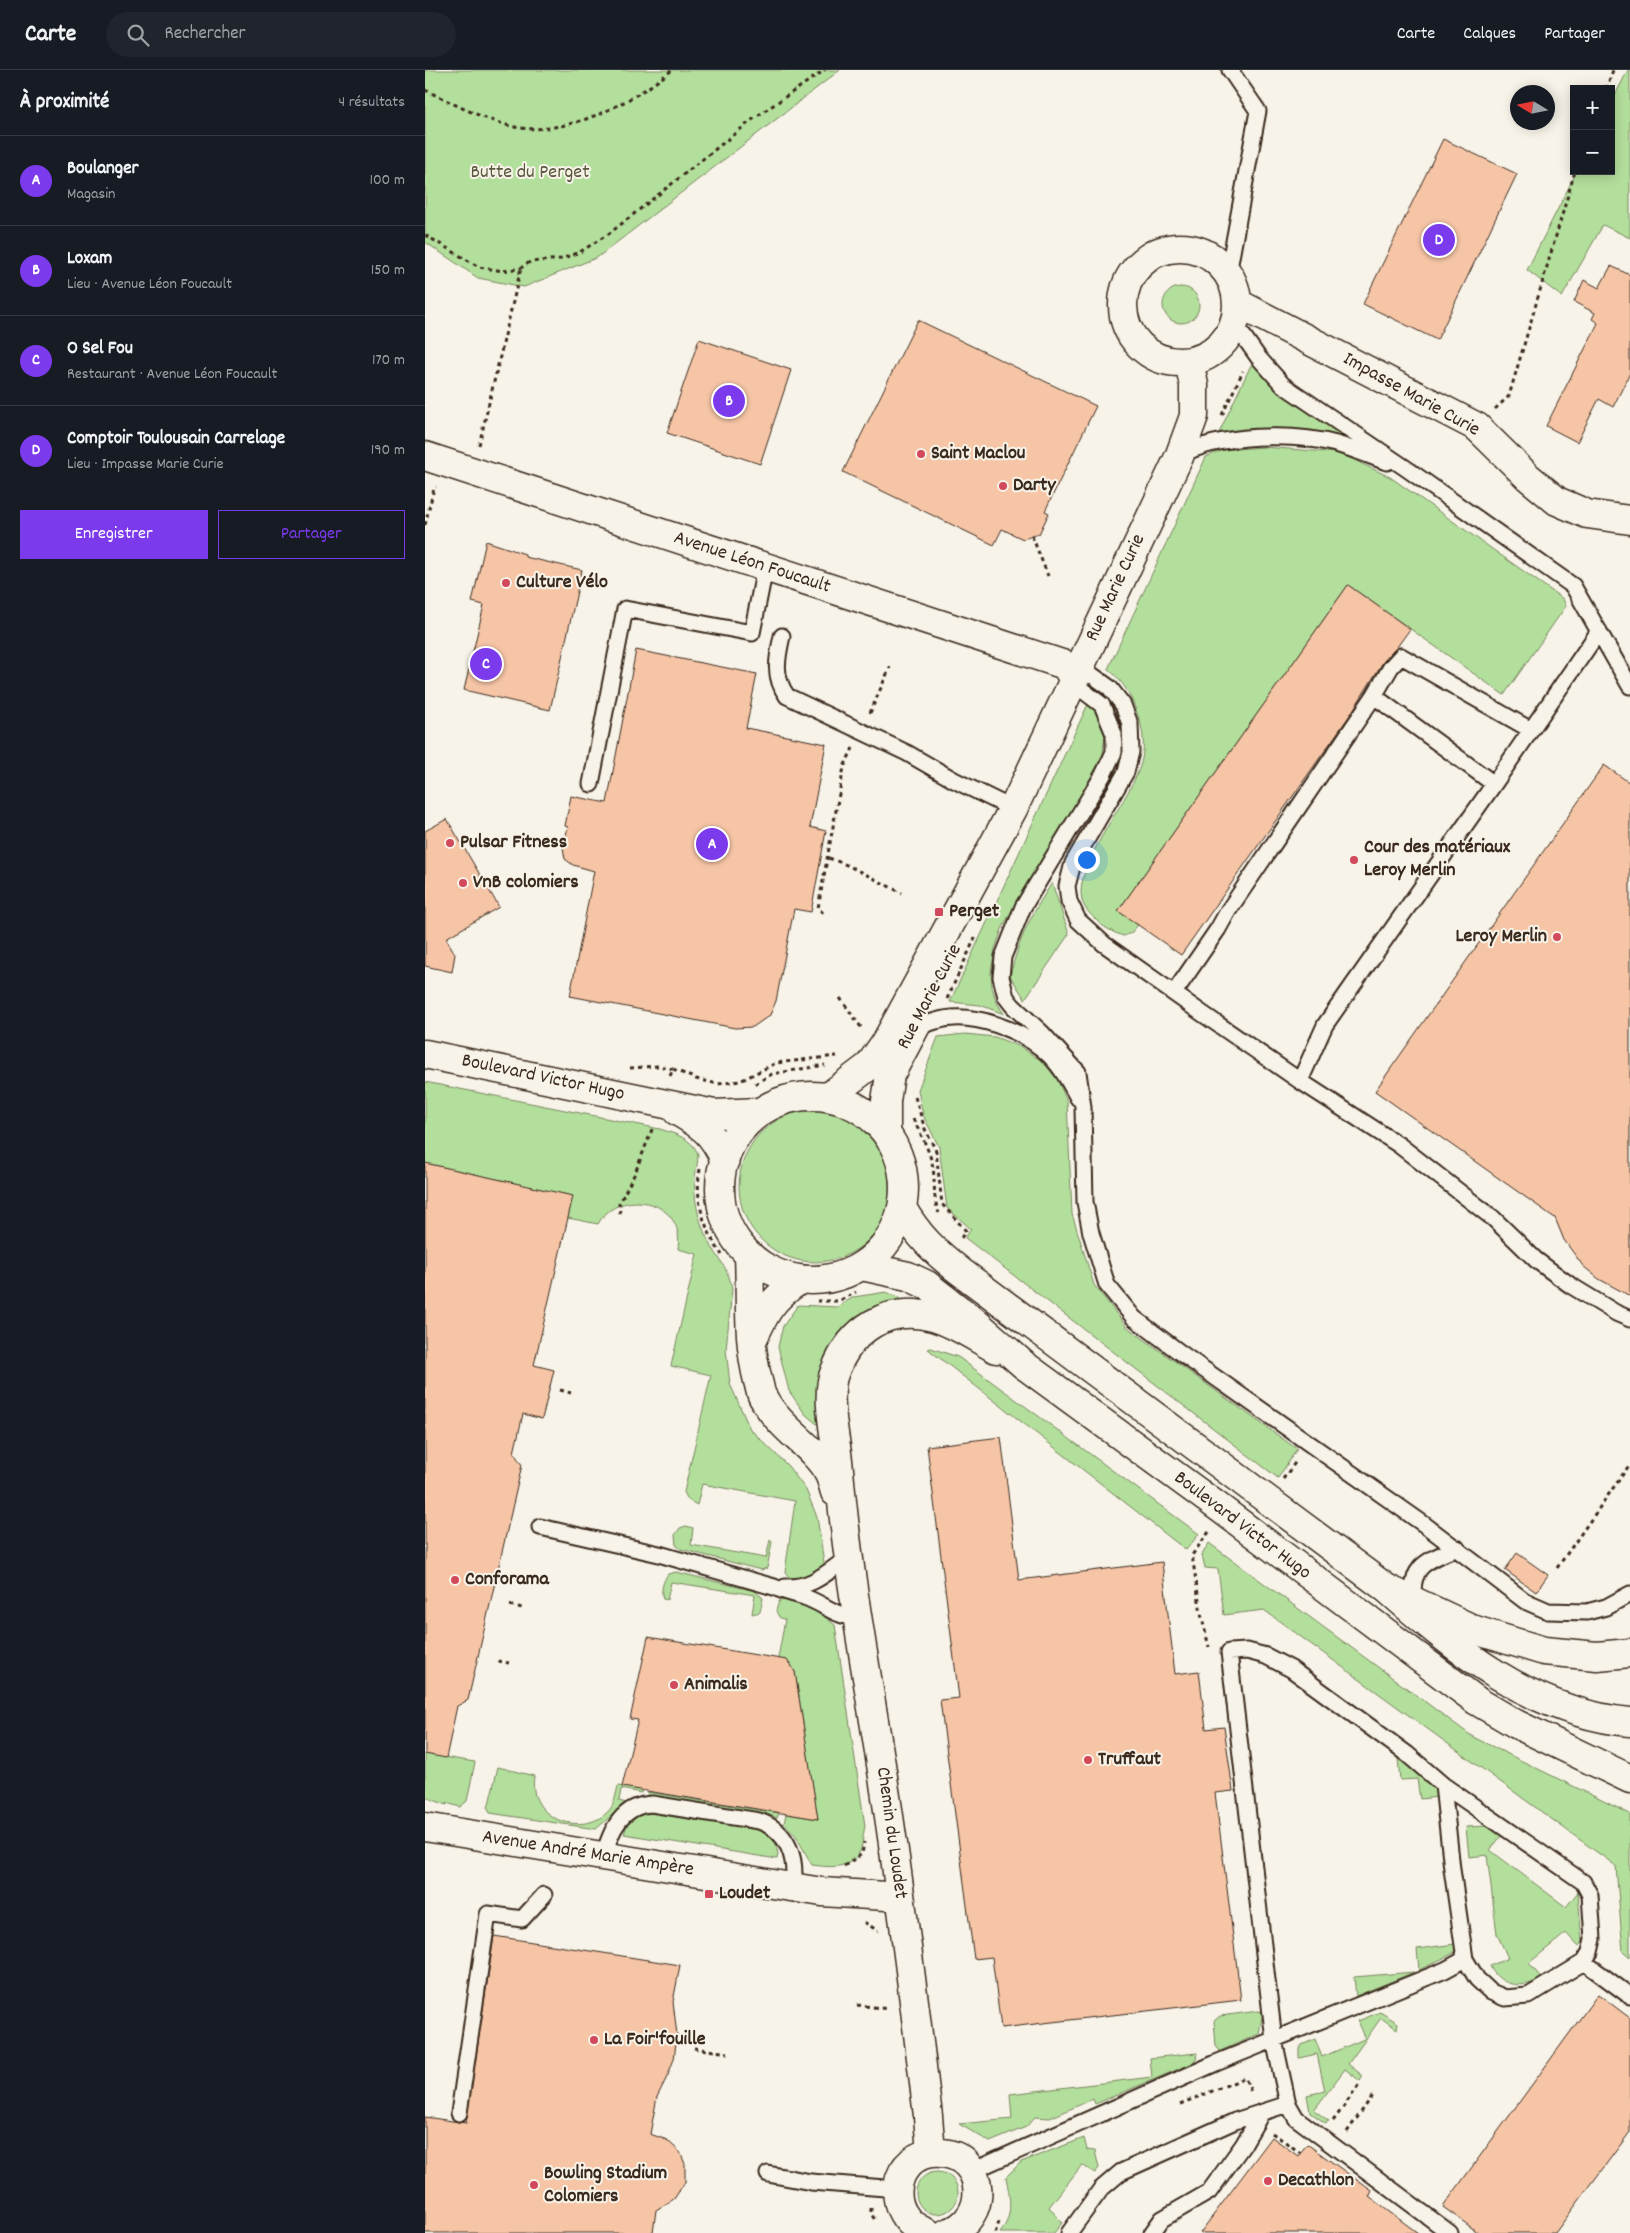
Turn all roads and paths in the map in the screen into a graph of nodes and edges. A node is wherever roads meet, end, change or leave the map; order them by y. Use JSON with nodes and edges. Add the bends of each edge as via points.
{"nodes":[{"id":1,"x":672,"y":70,"type":"edge"},
{"id":2,"x":825,"y":70,"type":"edge"},
{"id":3,"x":1230,"y":70,"type":"edge"},
{"id":4,"x":1613,"y":70,"type":"edge"},
{"id":5,"x":1607,"y":85,"type":"edge"},
{"id":6,"x":425,"y":90,"type":"edge"},
{"id":7,"x":1574,"y":175,"type":"edge"},
{"id":8,"x":425,"y":234,"type":"edge"},
{"id":9,"x":521,"y":268,"type":"junction"},
{"id":10,"x":1228,"y":274,"type":"junction"},
{"id":11,"x":1236,"y":313,"type":"junction"},
{"id":12,"x":1189,"y":362,"type":"junction"},
{"id":13,"x":1477,"y":427,"type":"junction"},
{"id":14,"x":1179,"y":457,"type":"junction"},
{"id":15,"x":425,"y":458,"type":"edge"},
{"id":16,"x":1407,"y":469,"type":"junction"},
{"id":17,"x":471,"y":471,"type":"junction"},
{"id":18,"x":1630,"y":520,"type":"edge"},
{"id":19,"x":1032,"y":536,"type":"dead end"},
{"id":20,"x":765,"y":568,"type":"junction"},
{"id":21,"x":1048,"y":576,"type":"dead end"},
{"id":22,"x":1599,"y":631,"type":"junction"},
{"id":23,"x":782,"y":636,"type":"dead end"},
{"id":24,"x":890,"y":667,"type":"dead end"},
{"id":25,"x":1073,"y":678,"type":"junction"},
{"id":26,"x":1630,"y":686,"type":"edge"},
{"id":27,"x":1374,"y":696,"type":"junction"},
{"id":28,"x":1531,"y":730,"type":"junction"},
{"id":29,"x":861,"y":733,"type":"junction"},
{"id":30,"x":591,"y":784,"type":"dead end"},
{"id":31,"x":1494,"y":784,"type":"junction"},
{"id":32,"x":1013,"y":809,"type":"junction"},
{"id":33,"x":829,"y":858,"type":"junction"},
{"id":34,"x":902,"y":893,"type":"dead end"},
{"id":35,"x":823,"y":913,"type":"dead end"},
{"id":36,"x":1174,"y":993,"type":"junction"},
{"id":37,"x":840,"y":998,"type":"dead end"},
{"id":38,"x":914,"y":1029,"type":"junction"},
{"id":39,"x":858,"y":1037,"type":"dead end"},
{"id":40,"x":844,"y":1050,"type":"dead end"},
{"id":41,"x":425,"y":1054,"type":"edge"},
{"id":42,"x":829,"y":1064,"type":"dead end"},
{"id":43,"x":679,"y":1080,"type":"dead end"},
{"id":44,"x":1300,"y":1082,"type":"junction"},
{"id":45,"x":750,"y":1086,"type":"dead end"},
{"id":46,"x":827,"y":1097,"type":"junction"},
{"id":47,"x":1083,"y":1107,"type":"junction"},
{"id":48,"x":911,"y":1111,"type":"dead end"},
{"id":49,"x":760,"y":1112,"type":"junction"},
{"id":50,"x":658,"y":1113,"type":"junction"},
{"id":51,"x":886,"y":1132,"type":"junction"},
{"id":52,"x":725,"y":1160,"type":"junction"},
{"id":53,"x":902,"y":1208,"type":"junction"},
{"id":54,"x":620,"y":1214,"type":"dead end"},
{"id":55,"x":941,"y":1219,"type":"dead end"},
{"id":56,"x":749,"y":1254,"type":"junction"},
{"id":57,"x":862,"y":1266,"type":"junction"},
{"id":58,"x":800,"y":1280,"type":"junction"},
{"id":59,"x":1630,"y":1319,"type":"edge"},
{"id":60,"x":752,"y":1341,"type":"junction"},
{"id":61,"x":1023,"y":1365,"type":"junction"},
{"id":62,"x":560,"y":1390,"type":"dead end"},
{"id":63,"x":571,"y":1393,"type":"dead end"},
{"id":64,"x":1308,"y":1444,"type":"junction"},
{"id":65,"x":1630,"y":1464,"type":"edge"},
{"id":66,"x":1279,"y":1484,"type":"dead end"},
{"id":67,"x":843,"y":1514,"type":"junction"},
{"id":68,"x":540,"y":1527,"type":"dead end"},
{"id":69,"x":1210,"y":1531,"type":"dead end"},
{"id":70,"x":1457,"y":1548,"type":"junction"},
{"id":71,"x":849,"y":1557,"type":"junction"},
{"id":72,"x":1557,"y":1568,"type":"dead end"},
{"id":73,"x":774,"y":1587,"type":"junction"},
{"id":74,"x":1630,"y":1594,"type":"edge"},
{"id":75,"x":511,"y":1605,"type":"dead end"},
{"id":76,"x":522,"y":1608,"type":"dead end"},
{"id":77,"x":1415,"y":1608,"type":"junction"},
{"id":78,"x":1201,"y":1614,"type":"dead end"},
{"id":79,"x":859,"y":1618,"type":"junction"},
{"id":80,"x":1630,"y":1653,"type":"edge"},
{"id":81,"x":498,"y":1661,"type":"dead end"},
{"id":82,"x":509,"y":1663,"type":"dead end"},
{"id":83,"x":1630,"y":1722,"type":"edge"},
{"id":84,"x":1630,"y":1779,"type":"edge"},
{"id":85,"x":1443,"y":1785,"type":"junction"},
{"id":86,"x":426,"y":1827,"type":"edge"},
{"id":87,"x":604,"y":1856,"type":"junction"},
{"id":88,"x":793,"y":1887,"type":"junction"},
{"id":89,"x":544,"y":1895,"type":"dead end"},
{"id":90,"x":900,"y":1895,"type":"junction"},
{"id":91,"x":1465,"y":1959,"type":"junction"},
{"id":92,"x":1584,"y":1962,"type":"junction"},
{"id":93,"x":1630,"y":1996,"type":"edge"},
{"id":94,"x":857,"y":2005,"type":"dead end"},
{"id":95,"x":893,"y":2009,"type":"dead end"},
{"id":96,"x":1274,"y":2040,"type":"junction"},
{"id":97,"x":695,"y":2048,"type":"dead end"},
{"id":98,"x":728,"y":2054,"type":"dead end"},
{"id":99,"x":1360,"y":2084,"type":"dead end"},
{"id":100,"x":1374,"y":2094,"type":"dead end"},
{"id":101,"x":1288,"y":2104,"type":"junction"},
{"id":102,"x":1171,"y":2107,"type":"dead end"},
{"id":103,"x":459,"y":2113,"type":"dead end"},
{"id":104,"x":1261,"y":2114,"type":"junction"},
{"id":105,"x":931,"y":2153,"type":"junction"},
{"id":106,"x":1301,"y":2153,"type":"dead end"},
{"id":107,"x":971,"y":2171,"type":"junction"},
{"id":108,"x":768,"y":2174,"type":"dead end"},
{"id":109,"x":885,"y":2188,"type":"junction"},
{"id":110,"x":879,"y":2227,"type":"dead end"},
{"id":111,"x":928,"y":2233,"type":"edge"},
{"id":112,"x":947,"y":2233,"type":"edge"},
{"id":113,"x":1069,"y":2233,"type":"edge"},
{"id":114,"x":1152,"y":2233,"type":"edge"},
{"id":115,"x":1450,"y":2233,"type":"edge"}],
"edges":[{"from":1,"to":6,"type":"path","via":[[655,84],[608,110],[575,123],[540,129],[511,126],[473,113]]},
{"from":2,"to":9,"type":"path","via":[[757,116],[610,233],[580,252],[561,259],[530,262]]},
{"from":3,"to":10,"type":"lane","via":[[1258,111]]},
{"from":4,"to":5,"type":"path"},
{"from":7,"to":13,"type":"path","via":[[1509,396]]},
{"from":8,"to":9,"type":"path","via":[[479,267],[503,271]]},
{"from":9,"to":17,"type":"path","via":[[481,441]]},
{"from":10,"to":11,"type":"main road","via":[[1235,288]]},
{"from":10,"to":12,"type":"main road","via":[[1217,261],[1186,248],[1154,254],[1140,264],[1130,278],[1124,293],[1123,310],[1126,326],[1135,341],[1143,350],[1165,361]]},
{"from":11,"to":12,"type":"main road","via":[[1227,338],[1217,349],[1204,358]]},
{"from":11,"to":13,"type":"main road","name":"Impasse Marie Curie"},
{"from":11,"to":16,"type":"lane","via":[[1258,357],[1283,385]]},
{"from":12,"to":14,"type":"main road","name":"Rue Marie Curie","via":[[1194,386],[1194,416]]},
{"from":13,"to":18,"type":"main road","name":"Impasse Marie Curie","via":[[1557,501],[1587,514]]},
{"from":14,"to":16,"type":"lane","via":[[1194,448],[1221,441],[1254,437],[1301,438],[1335,444]]},
{"from":14,"to":25,"type":"main road","name":"Rue Marie Curie"},
{"from":15,"to":17,"type":"main road","name":"Avenue Léon Foucault"},
{"from":16,"to":22,"type":"lane","via":[[1573,586]]},
{"from":17,"to":20,"type":"main road","name":"Avenue Léon Foucault"},
{"from":19,"to":21,"type":"path"},
{"from":20,"to":25,"type":"main road","name":"Avenue Léon Foucault","via":[[1065,665]]},
{"from":20,"to":30,"type":"lane","via":[[752,633],[625,609]]},
{"from":22,"to":26,"type":"lane"},
{"from":22,"to":28,"type":"lane"},
{"from":23,"to":29,"type":"lane","via":[[776,673],[787,696]]},
{"from":24,"to":29,"type":"path"},
{"from":25,"to":32,"type":"main road","name":"Rue Marie Curie"},
{"from":25,"to":36,"type":"lane","via":[[1092,675],[1110,688],[1123,705],[1131,724],[1131,752],[1126,772],[1073,864],[1067,886],[1069,901],[1078,920],[1104,944]]},
{"from":25,"to":47,"type":"lane","via":[[1081,689],[1102,705],[1114,734],[1113,752],[1103,776],[1023,907],[1003,957],[1001,977],[1006,997],[1078,1072]]},
{"from":27,"to":28,"type":"lane","via":[[1401,656]]},
{"from":27,"to":31,"type":"lane"},
{"from":27,"to":36,"type":"lane"},
{"from":28,"to":31,"type":"lane"},
{"from":29,"to":32,"type":"lane","via":[[907,753]]},
{"from":29,"to":33,"type":"path","via":[[844,767]]},
{"from":31,"to":44,"type":"lane","via":[[1325,1025]]},
{"from":32,"to":38,"type":"main road","name":"Rue Marie Curie","via":[[998,856],[956,950]]},
{"from":32,"to":46,"type":"main road","name":"Rue Marie Curie","via":[[887,1040],[869,1066]]},
{"from":33,"to":34,"type":"path"},
{"from":33,"to":35,"type":"path","via":[[818,908]]},
{"from":36,"to":44,"type":"lane"},
{"from":37,"to":39,"type":"path","via":[[865,1032]]},
{"from":38,"to":47,"type":"lane","via":[[937,1020],[954,1019],[1003,1026],[1027,1038],[1050,1056],[1065,1074]]},
{"from":38,"to":51,"type":"main road","name":"Rue Marie Curie","via":[[890,1076]]},
{"from":40,"to":43,"type":"path","via":[[837,1056],[776,1063],[740,1081],[718,1084],[673,1069],[671,1076]]},
{"from":41,"to":50,"type":"main road","name":"Boulevard Victor Hugo"},
{"from":42,"to":45,"type":"path","via":[[772,1074]]},
{"from":44,"to":59,"type":"lane","via":[[1350,1112],[1447,1181],[1494,1219],[1536,1260],[1570,1285],[1616,1314]]},
{"from":46,"to":49,"type":"main road","via":[[793,1098]]},
{"from":46,"to":51,"type":"main road","via":[[866,1113]]},
{"from":47,"to":64,"type":"lane","via":[[1085,1202],[1107,1285],[1134,1318]]},
{"from":48,"to":55,"type":"path","via":[[932,1163],[935,1203]]},
{"from":49,"to":50,"type":"main road","name":"Boulevard Victor Hugo"},
{"from":49,"to":52,"type":"main road","via":[[739,1134]]},
{"from":50,"to":52,"type":"main road","name":"Boulevard Victor Hugo","via":[[701,1125],[716,1141]]},
{"from":50,"to":54,"type":"path","via":[[619,1204]]},
{"from":51,"to":53,"type":"main road","via":[[902,1168]]},
{"from":52,"to":56,"type":"main road","via":[[721,1200],[726,1220],[735,1239]]},
{"from":53,"to":57,"type":"main road","via":[[888,1241]]},
{"from":53,"to":77,"type":"main road","name":"Boulevard Victor Hugo","via":[[934,1252]]},
{"from":56,"to":58,"type":"main road","via":[[772,1271]]},
{"from":56,"to":60,"type":"main road","name":"Chemin du Loudet","via":[[748,1306]]},
{"from":57,"to":58,"type":"main road","via":[[828,1279]]},
{"from":57,"to":61,"type":"main road","name":"Boulevard Victor Hugo","via":[[908,1276],[927,1285]]},
{"from":58,"to":60,"type":"main road","name":"Chemin du Loudet","via":[[781,1292],[765,1311]]},
{"from":60,"to":67,"type":"main road","name":"Chemin du Loudet","via":[[753,1362],[763,1398],[781,1424],[829,1474]]},
{"from":61,"to":67,"type":"main road","name":"Chemin du Loudet","via":[[950,1323],[933,1317],[916,1314],[886,1317],[857,1334],[833,1374],[831,1399]]},
{"from":61,"to":84,"type":"main road","name":"Boulevard Victor Hugo","via":[[1221,1509],[1455,1686],[1515,1724]]},
{"from":62,"to":63,"type":"path"},
{"from":64,"to":66,"type":"path"},
{"from":64,"to":70,"type":"lane"},
{"from":65,"to":72,"type":"path"},
{"from":67,"to":71,"type":"main road","name":"Chemin du Loudet"},
{"from":68,"to":73,"type":"lane","via":[[659,1554]]},
{"from":69,"to":78,"type":"path","via":[[1192,1554]]},
{"from":70,"to":74,"type":"lane","via":[[1525,1601],[1547,1611],[1587,1612],[1606,1607]]},
{"from":70,"to":77,"type":"lane","via":[[1421,1565],[1416,1574]]},
{"from":71,"to":73,"type":"lane","via":[[822,1578],[803,1587]]},
{"from":71,"to":79,"type":"main road","name":"Chemin du Loudet"},
{"from":73,"to":79,"type":"lane","via":[[804,1597],[836,1614]]},
{"from":75,"to":76,"type":"path"},
{"from":77,"to":80,"type":"main road","via":[[1544,1651],[1597,1656]]},
{"from":77,"to":83,"type":"main road","via":[[1498,1677],[1546,1702]]},
{"from":79,"to":90,"type":"main road","name":"Chemin du Loudet"},
{"from":81,"to":82,"type":"path"},
{"from":85,"to":91,"type":"lane"},
{"from":85,"to":92,"type":"lane","via":[[1583,1882],[1590,1895],[1593,1939]]},
{"from":85,"to":96,"type":"lane","via":[[1407,1754],[1291,1669],[1266,1656],[1247,1651],[1229,1652]]},
{"from":86,"to":87,"type":"main road","name":"Avenue André Marie Ampère"},
{"from":87,"to":88,"type":"main road","name":"Avenue André Marie Ampère"},
{"from":87,"to":88,"type":"lane","via":[[609,1835],[620,1820],[631,1809],[643,1804],[750,1820],[770,1825],[788,1844],[795,1873]]},
{"from":88,"to":90,"type":"main road","name":"Avenue André Marie Ampère"},
{"from":89,"to":103,"type":"lane","via":[[522,1920],[488,1914]]},
{"from":90,"to":105,"type":"main road","name":"Chemin du Loudet"},
{"from":91,"to":92,"type":"lane","via":[[1477,1979],[1491,1992],[1505,1998],[1528,1996]]},
{"from":91,"to":96,"type":"lane"},
{"from":92,"to":93,"type":"lane"},
{"from":94,"to":95,"type":"path"},
{"from":96,"to":101,"type":"lane"},
{"from":96,"to":107,"type":"lane"},
{"from":97,"to":98,"type":"path"},
{"from":99,"to":100,"type":"path","via":[[1332,2122],[1348,2132]]},
{"from":101,"to":104,"type":"lane"},
{"from":101,"to":115,"type":"lane","via":[[1296,2118]]},
{"from":102,"to":104,"type":"path","via":[[1245,2078]]},
{"from":104,"to":106,"type":"path","via":[[1267,2129]]},
{"from":104,"to":113,"type":"lane","via":[[1235,2121],[1121,2172],[1101,2189]]},
{"from":104,"to":114,"type":"lane","via":[[1209,2192],[1162,2219]]},
{"from":105,"to":107,"type":"main road","via":[[954,2156]]},
{"from":105,"to":109,"type":"main road","via":[[921,2156]]},
{"from":107,"to":112,"type":"main road","via":[[977,2187],[977,2205],[964,2224]]},
{"from":108,"to":109,"type":"lane","via":[[811,2182]]},
{"from":109,"to":110,"type":"path","via":[[871,2214]]},
{"from":109,"to":111,"type":"main road","via":[[898,2201],[901,2213],[909,2223]]}]}
